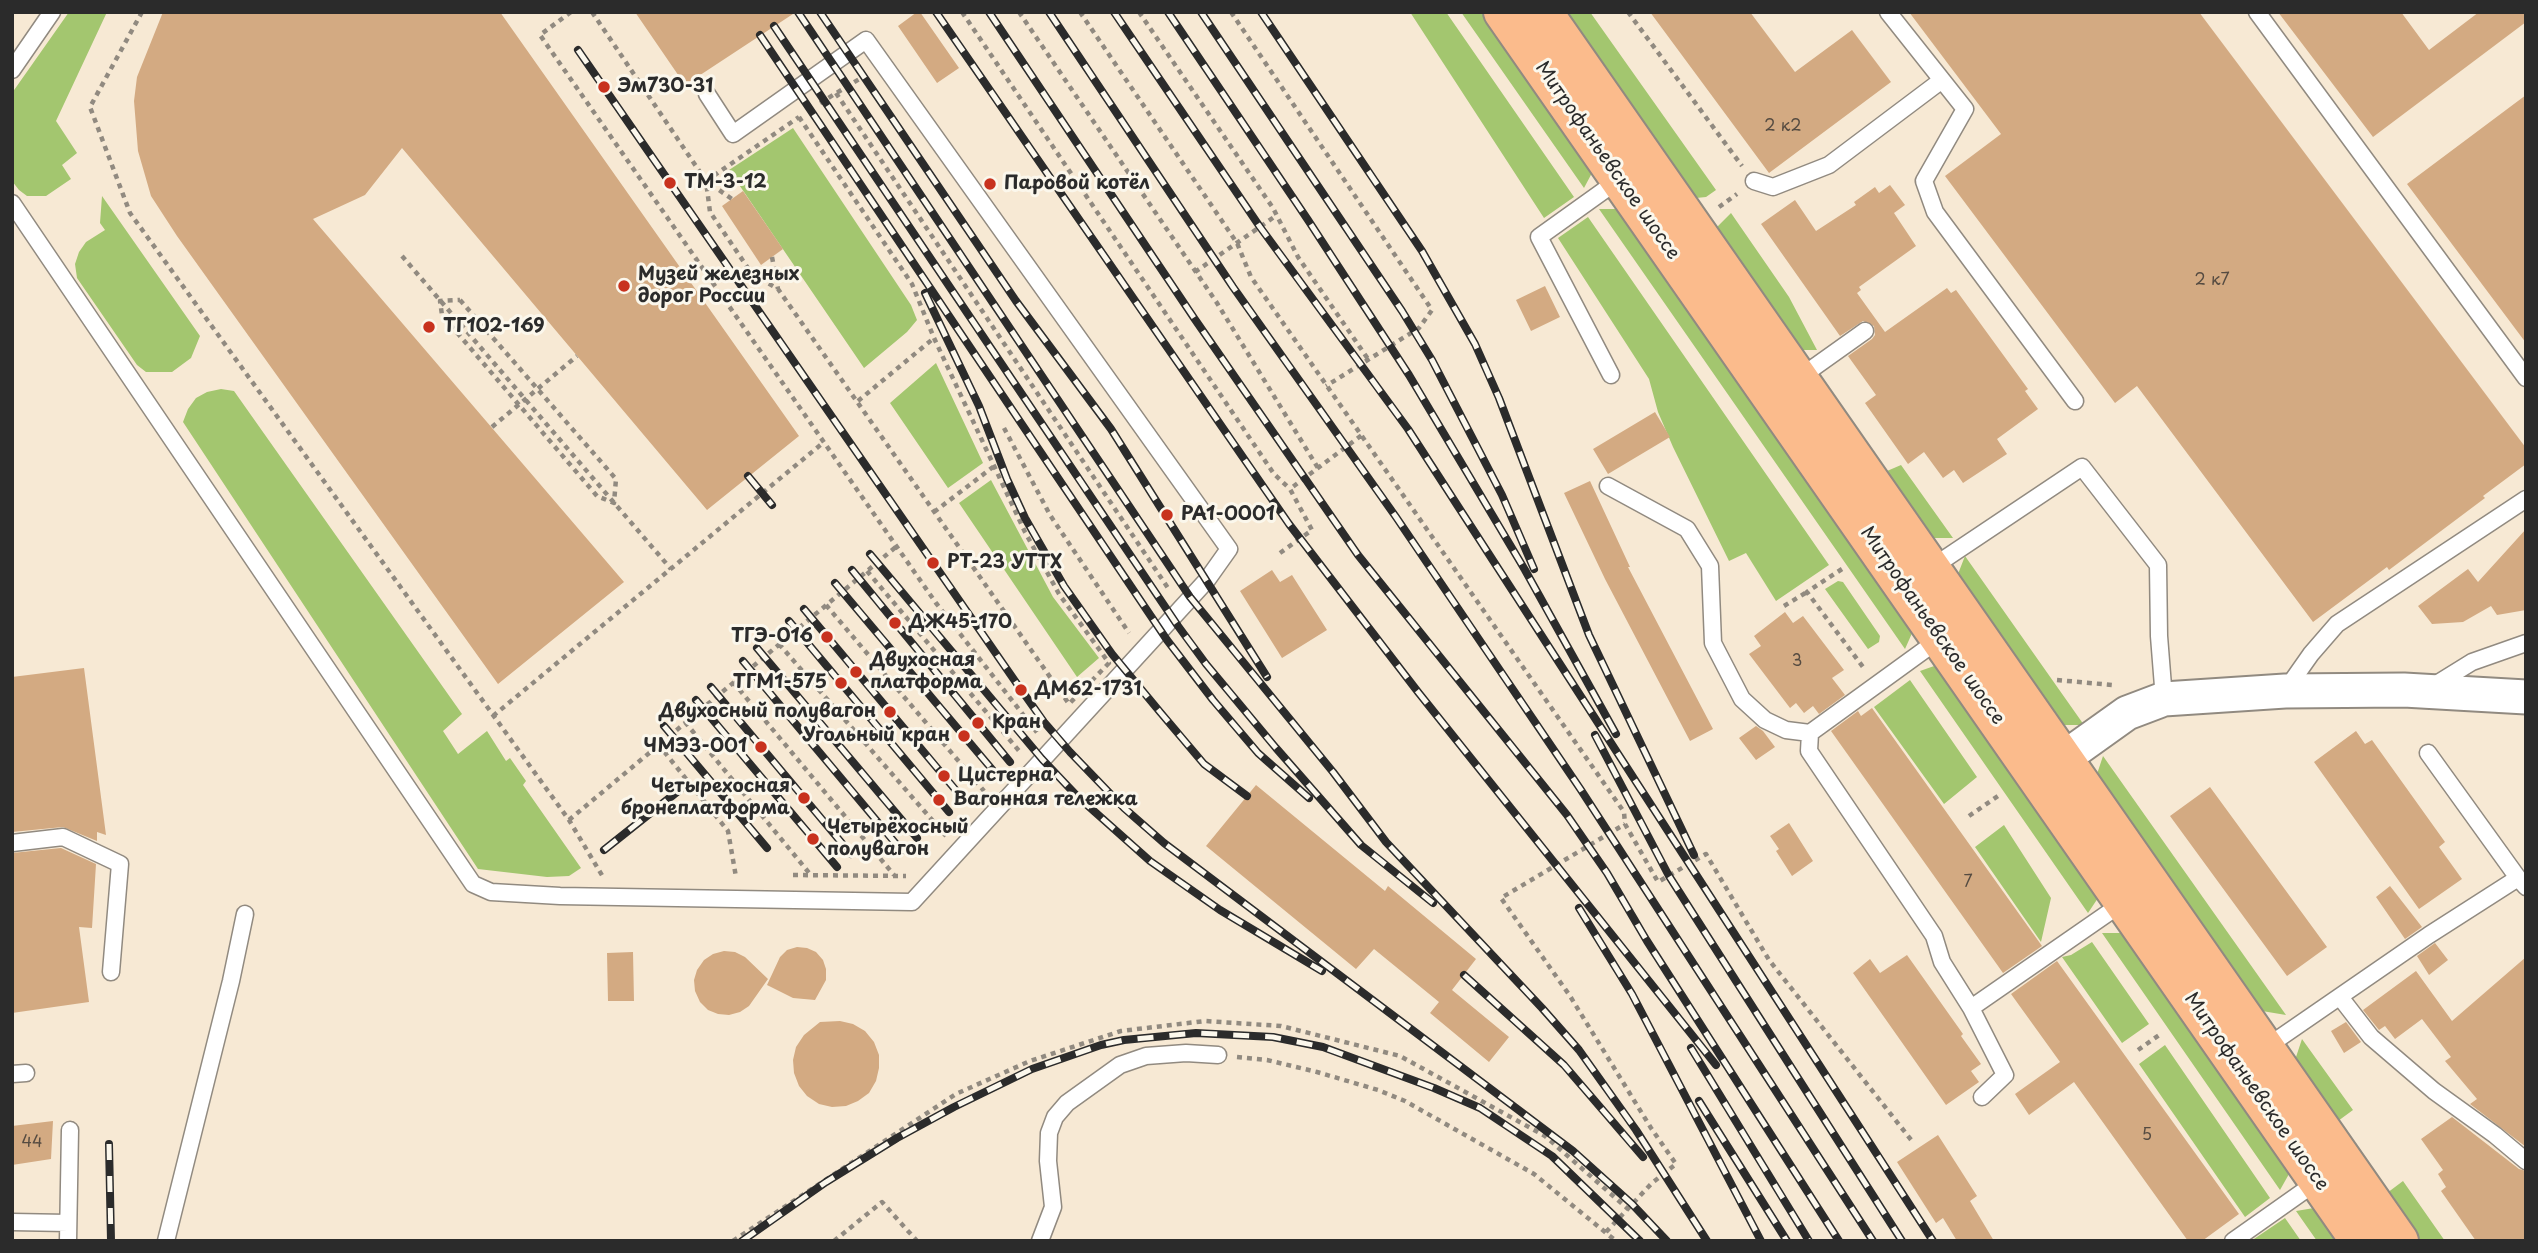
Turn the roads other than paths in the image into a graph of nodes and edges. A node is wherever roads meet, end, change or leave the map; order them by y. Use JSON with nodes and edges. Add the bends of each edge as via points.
{"nodes":[{"id":1,"x":52,"y":12,"type":"edge"},
{"id":2,"x":1503,"y":12,"type":"edge"},
{"id":3,"x":1543,"y":12,"type":"edge"},
{"id":4,"x":1888,"y":12,"type":"edge"},
{"id":5,"x":2257,"y":12,"type":"edge"},
{"id":6,"x":12,"y":71,"type":"edge"},
{"id":7,"x":1942,"y":80,"type":"junction"},
{"id":8,"x":707,"y":94,"type":"dead end"},
{"id":9,"x":1619,"y":179,"type":"junction"},
{"id":10,"x":1754,"y":181,"type":"road end"},
{"id":11,"x":12,"y":203,"type":"edge"},
{"id":12,"x":1865,"y":331,"type":"dead end"},
{"id":13,"x":1611,"y":375,"type":"dead end"},
{"id":14,"x":1799,"y":378,"type":"junction"},
{"id":15,"x":2526,"y":378,"type":"edge"},
{"id":16,"x":2075,"y":401,"type":"dead end"},
{"id":17,"x":1608,"y":486,"type":"dead end"},
{"id":18,"x":2526,"y":499,"type":"edge"},
{"id":19,"x":1931,"y":568,"type":"junction"},
{"id":20,"x":1941,"y":638,"type":"junction"},
{"id":21,"x":2526,"y":643,"type":"edge"},
{"id":22,"x":2285,"y":691,"type":"junction"},
{"id":23,"x":2424,"y":691,"type":"junction"},
{"id":24,"x":2526,"y":697,"type":"edge"},
{"id":25,"x":2164,"y":699,"type":"junction"},
{"id":26,"x":1810,"y":733,"type":"junction"},
{"id":27,"x":2428,"y":753,"type":"dead end"},
{"id":28,"x":2064,"y":758,"type":"junction"},
{"id":29,"x":12,"y":843,"type":"edge"},
{"id":30,"x":2522,"y":883,"type":"edge"},
{"id":31,"x":2124,"y":902,"type":"junction"},
{"id":32,"x":245,"y":914,"type":"dead end"},
{"id":33,"x":111,"y":972,"type":"dead end"},
{"id":34,"x":2340,"y":997,"type":"junction"},
{"id":35,"x":1971,"y":1008,"type":"junction"},
{"id":36,"x":2265,"y":1048,"type":"junction"},
{"id":37,"x":1218,"y":1055,"type":"road end"},
{"id":38,"x":1982,"y":1097,"type":"dead end"},
{"id":39,"x":71,"y":1129,"type":"dead end"},
{"id":40,"x":2526,"y":1161,"type":"edge"},
{"id":41,"x":2318,"y":1181,"type":"junction"},
{"id":42,"x":12,"y":1222,"type":"edge"},
{"id":43,"x":68,"y":1223,"type":"junction"},
{"id":44,"x":68,"y":1241,"type":"edge"},
{"id":45,"x":166,"y":1241,"type":"edge"},
{"id":46,"x":1040,"y":1241,"type":"edge"},
{"id":47,"x":2234,"y":1241,"type":"edge"},
{"id":48,"x":2360,"y":1241,"type":"edge"},
{"id":49,"x":2399,"y":1241,"type":"edge"}],
"edges":[{"from":1,"to":6,"type":"lane"},
{"from":2,"to":9,"type":"main road","name":"Митрофаньевское шоссе"},
{"from":3,"to":14,"type":"main road","name":"Митрофаньевское шоссе"},
{"from":4,"to":7,"type":"lane"},
{"from":5,"to":15,"type":"lane"},
{"from":7,"to":10,"type":"lane","via":[[1829,165],[1773,187]]},
{"from":7,"to":16,"type":"lane","via":[[1965,109],[1924,181],[1935,212]]},
{"from":8,"to":11,"type":"lane","via":[[733,134],[866,40],[1229,549],[1207,580],[912,902],[491,892],[472,884]]},
{"from":9,"to":13,"type":"lane","via":[[1539,237]]},
{"from":9,"to":20,"type":"main road","name":"Митрофаньевское шоссе"},
{"from":12,"to":14,"type":"lane"},
{"from":14,"to":19,"type":"main road","name":"Митрофаньевское шоссе"},
{"from":17,"to":26,"type":"lane","via":[[1687,529],[1710,566],[1713,643],[1742,699],[1765,720],[1786,730]]},
{"from":18,"to":22,"type":"lane","via":[[2337,624]]},
{"from":19,"to":25,"type":"lane","via":[[2082,467],[2158,565]]},
{"from":19,"to":28,"type":"main road","name":"Митрофаньевское шоссе"},
{"from":20,"to":26,"type":"lane"},
{"from":20,"to":31,"type":"main road","name":"Митрофаньевское шоссе"},
{"from":21,"to":23,"type":"lane","via":[[2472,662]]},
{"from":22,"to":23,"type":"street"},
{"from":22,"to":25,"type":"street"},
{"from":23,"to":24,"type":"street"},
{"from":25,"to":28,"type":"street","via":[[2127,713]]},
{"from":26,"to":35,"type":"lane","via":[[1809,751],[1934,936],[1942,962]]},
{"from":27,"to":30,"type":"lane"},
{"from":28,"to":36,"type":"main road","name":"Митрофаньевское шоссе"},
{"from":29,"to":33,"type":"lane","via":[[63,837],[120,864]]},
{"from":30,"to":34,"type":"lane","via":[[2429,935]]},
{"from":31,"to":35,"type":"lane"},
{"from":31,"to":41,"type":"main road","name":"Митрофаньевское шоссе"},
{"from":32,"to":45,"type":"lane"},
{"from":34,"to":36,"type":"lane"},
{"from":34,"to":40,"type":"lane","via":[[2371,1037]]},
{"from":35,"to":38,"type":"lane","via":[[2005,1075]]},
{"from":36,"to":49,"type":"main road","name":"Митрофаньевское шоссе"},
{"from":37,"to":46,"type":"lane","via":[[1146,1056],[1120,1065],[1067,1103],[1049,1133],[1053,1207]]},
{"from":39,"to":43,"type":"lane"},
{"from":41,"to":47,"type":"lane"},
{"from":41,"to":48,"type":"main road","name":"Митрофаньевское шоссе"},
{"from":42,"to":43,"type":"lane"},
{"from":43,"to":44,"type":"lane"}]}
